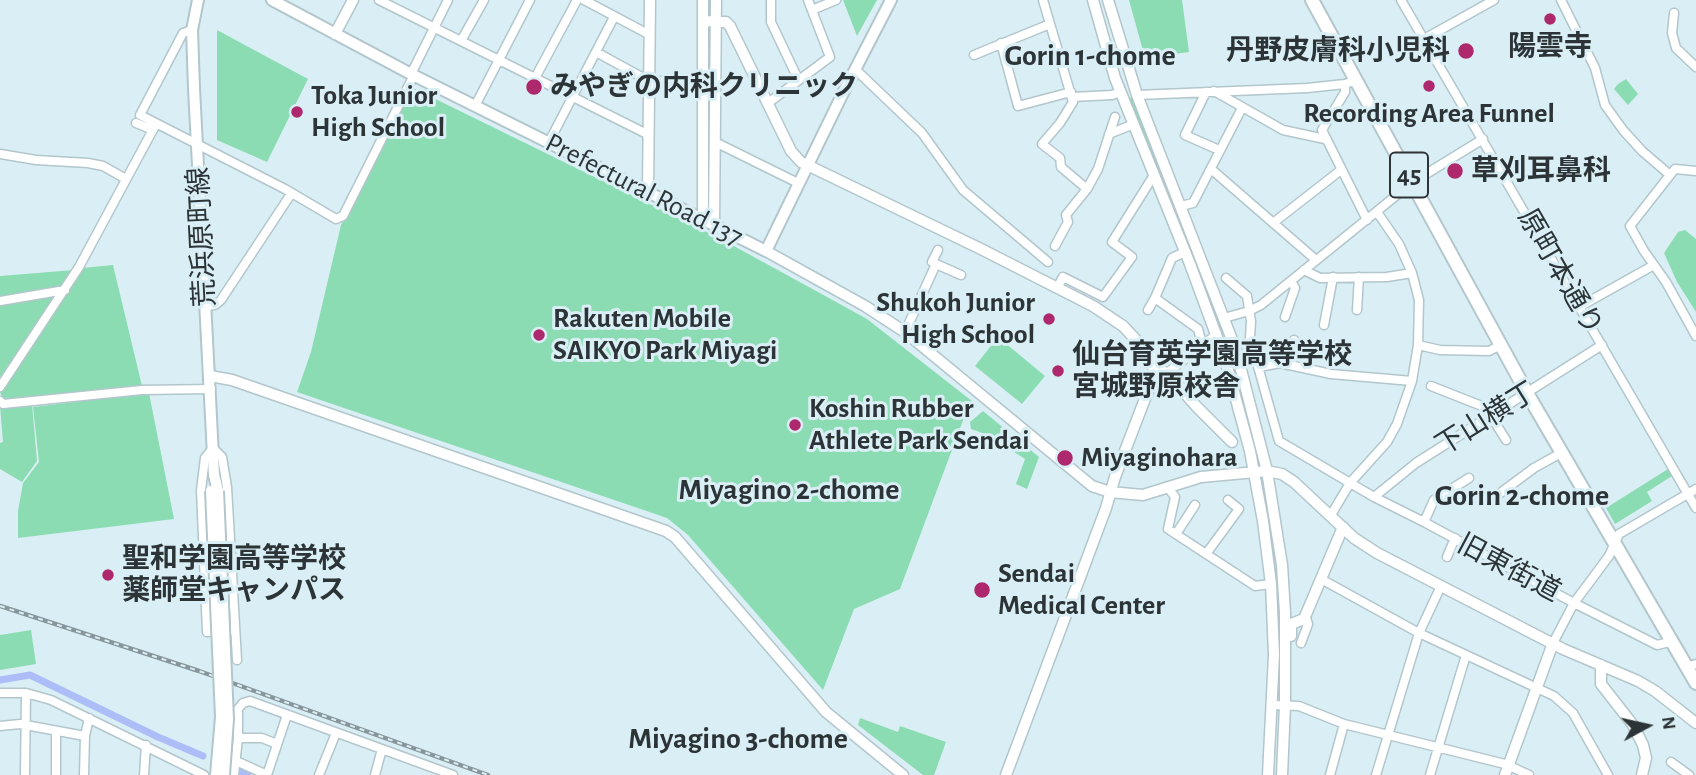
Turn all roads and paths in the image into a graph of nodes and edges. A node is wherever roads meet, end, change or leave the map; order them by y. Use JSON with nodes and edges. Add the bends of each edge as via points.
{"nodes":[{"id":1,"x":198,"y":0,"type":"edge"},
{"id":2,"x":272,"y":0,"type":"edge"},
{"id":3,"x":353,"y":0,"type":"edge"},
{"id":4,"x":379,"y":0,"type":"edge"},
{"id":5,"x":448,"y":0,"type":"edge"},
{"id":6,"x":484,"y":0,"type":"edge"},
{"id":7,"x":530,"y":0,"type":"edge"},
{"id":8,"x":578,"y":0,"type":"edge"},
{"id":9,"x":584,"y":0,"type":"edge"},
{"id":10,"x":650,"y":0,"type":"edge"},
{"id":11,"x":703,"y":0,"type":"edge"},
{"id":12,"x":716,"y":0,"type":"edge"},
{"id":13,"x":771,"y":0,"type":"edge"},
{"id":14,"x":808,"y":0,"type":"edge"},
{"id":15,"x":836,"y":0,"type":"edge"},
{"id":16,"x":891,"y":0,"type":"edge"},
{"id":17,"x":1043,"y":0,"type":"edge"},
{"id":18,"x":1093,"y":0,"type":"edge"},
{"id":19,"x":1108,"y":0,"type":"edge"},
{"id":20,"x":1312,"y":0,"type":"edge"},
{"id":21,"x":1401,"y":0,"type":"edge"},
{"id":22,"x":1494,"y":0,"type":"edge"},
{"id":23,"x":1561,"y":0,"type":"edge"},
{"id":24,"x":812,"y":10,"type":"junction"},
{"id":25,"x":1674,"y":13,"type":"dead end"},
{"id":26,"x":614,"y":17,"type":"junction"},
{"id":27,"x":703,"y":21,"type":"junction"},
{"id":28,"x":716,"y":21,"type":"junction"},
{"id":29,"x":1050,"y":24,"type":"junction"},
{"id":30,"x":434,"y":28,"type":"junction"},
{"id":31,"x":192,"y":30,"type":"junction"},
{"id":32,"x":335,"y":34,"type":"junction"},
{"id":33,"x":650,"y":36,"type":"junction"},
{"id":34,"x":1424,"y":39,"type":"junction"},
{"id":35,"x":461,"y":41,"type":"junction"},
{"id":36,"x":1001,"y":43,"type":"junction"},
{"id":37,"x":596,"y":52,"type":"junction"},
{"id":38,"x":974,"y":55,"type":"dead end"},
{"id":39,"x":498,"y":60,"type":"junction"},
{"id":40,"x":1696,"y":67,"type":"edge"},
{"id":41,"x":855,"y":69,"type":"junction"},
{"id":42,"x":413,"y":75,"type":"junction"},
{"id":43,"x":536,"y":78,"type":"junction"},
{"id":44,"x":798,"y":79,"type":"junction"},
{"id":45,"x":649,"y":81,"type":"junction"},
{"id":46,"x":702,"y":81,"type":"junction"},
{"id":47,"x":1351,"y":82,"type":"junction"},
{"id":48,"x":1120,"y":92,"type":"junction"},
{"id":49,"x":1210,"y":92,"type":"junction"},
{"id":50,"x":1072,"y":94,"type":"junction"},
{"id":51,"x":1137,"y":95,"type":"junction"},
{"id":52,"x":572,"y":96,"type":"junction"},
{"id":53,"x":768,"y":103,"type":"junction"},
{"id":54,"x":475,"y":106,"type":"junction"},
{"id":55,"x":1242,"y":108,"type":"junction"},
{"id":56,"x":1115,"y":117,"type":"dead end"},
{"id":57,"x":136,"y":123,"type":"dead end"},
{"id":58,"x":1134,"y":124,"type":"junction"},
{"id":59,"x":154,"y":127,"type":"junction"},
{"id":60,"x":1110,"y":134,"type":"junction"},
{"id":61,"x":649,"y":135,"type":"junction"},
{"id":62,"x":1325,"y":139,"type":"junction"},
{"id":63,"x":1483,"y":139,"type":"junction"},
{"id":64,"x":549,"y":142,"type":"junction"},
{"id":65,"x":715,"y":142,"type":"junction"},
{"id":66,"x":197,"y":145,"type":"junction"},
{"id":67,"x":1220,"y":150,"type":"junction"},
{"id":68,"x":0,"y":154,"type":"edge"},
{"id":69,"x":807,"y":166,"type":"junction"},
{"id":70,"x":1211,"y":169,"type":"junction"},
{"id":71,"x":1341,"y":170,"type":"junction"},
{"id":72,"x":1696,"y":171,"type":"edge"},
{"id":73,"x":1670,"y":174,"type":"junction"},
{"id":74,"x":1154,"y":175,"type":"junction"},
{"id":75,"x":126,"y":179,"type":"junction"},
{"id":76,"x":1413,"y":182,"type":"junction"},
{"id":77,"x":798,"y":183,"type":"junction"},
{"id":78,"x":1087,"y":189,"type":"junction"},
{"id":79,"x":648,"y":191,"type":"junction"},
{"id":80,"x":291,"y":194,"type":"junction"},
{"id":81,"x":1181,"y":206,"type":"junction"},
{"id":82,"x":1377,"y":212,"type":"junction"},
{"id":83,"x":703,"y":218,"type":"junction"},
{"id":84,"x":1367,"y":220,"type":"junction"},
{"id":85,"x":1273,"y":223,"type":"junction"},
{"id":86,"x":714,"y":224,"type":"junction"},
{"id":87,"x":1055,"y":246,"type":"dead end"},
{"id":88,"x":938,"y":250,"type":"dead end"},
{"id":89,"x":766,"y":251,"type":"junction"},
{"id":90,"x":1185,"y":252,"type":"junction"},
{"id":91,"x":1316,"y":260,"type":"junction"},
{"id":92,"x":1048,"y":262,"type":"dead end"},
{"id":93,"x":936,"y":264,"type":"junction"},
{"id":94,"x":1654,"y":265,"type":"junction"},
{"id":95,"x":1304,"y":270,"type":"junction"},
{"id":96,"x":1412,"y":273,"type":"junction"},
{"id":97,"x":961,"y":275,"type":"dead end"},
{"id":98,"x":1333,"y":277,"type":"junction"},
{"id":99,"x":1359,"y":277,"type":"junction"},
{"id":100,"x":1226,"y":278,"type":"dead end"},
{"id":101,"x":1291,"y":281,"type":"junction"},
{"id":102,"x":1057,"y":288,"type":"junction"},
{"id":103,"x":65,"y":290,"type":"junction"},
{"id":104,"x":1155,"y":298,"type":"junction"},
{"id":105,"x":0,"y":301,"type":"edge"},
{"id":106,"x":206,"y":306,"type":"junction"},
{"id":107,"x":1579,"y":307,"type":"junction"},
{"id":108,"x":1148,"y":310,"type":"dead end"},
{"id":109,"x":1357,"y":310,"type":"dead end"},
{"id":110,"x":1249,"y":311,"type":"junction"},
{"id":111,"x":1285,"y":317,"type":"dead end"},
{"id":112,"x":1224,"y":318,"type":"junction"},
{"id":113,"x":1324,"y":325,"type":"dead end"},
{"id":114,"x":905,"y":332,"type":"junction"},
{"id":115,"x":1217,"y":334,"type":"junction"},
{"id":116,"x":1696,"y":336,"type":"edge"},
{"id":117,"x":1294,"y":340,"type":"dead end"},
{"id":118,"x":1202,"y":344,"type":"junction"},
{"id":119,"x":1419,"y":345,"type":"junction"},
{"id":120,"x":1501,"y":345,"type":"junction"},
{"id":121,"x":1602,"y":345,"type":"junction"},
{"id":122,"x":1287,"y":365,"type":"junction"},
{"id":123,"x":1259,"y":368,"type":"junction"},
{"id":124,"x":1155,"y":369,"type":"junction"},
{"id":125,"x":1167,"y":373,"type":"junction"},
{"id":126,"x":210,"y":376,"type":"junction"},
{"id":127,"x":1412,"y":381,"type":"junction"},
{"id":128,"x":1431,"y":386,"type":"dead end"},
{"id":129,"x":0,"y":387,"type":"edge"},
{"id":130,"x":211,"y":389,"type":"junction"},
{"id":131,"x":1527,"y":393,"type":"junction"},
{"id":132,"x":0,"y":401,"type":"edge"},
{"id":133,"x":1494,"y":414,"type":"junction"},
{"id":134,"x":1506,"y":440,"type":"dead end"},
{"id":135,"x":1232,"y":442,"type":"dead end"},
{"id":136,"x":213,"y":448,"type":"junction"},
{"id":137,"x":1561,"y":453,"type":"junction"},
{"id":138,"x":1267,"y":471,"type":"junction"},
{"id":139,"x":1255,"y":473,"type":"junction"},
{"id":140,"x":1469,"y":478,"type":"dead end"},
{"id":141,"x":1350,"y":483,"type":"junction"},
{"id":142,"x":1169,"y":489,"type":"junction"},
{"id":143,"x":214,"y":491,"type":"junction"},
{"id":144,"x":1692,"y":491,"type":"edge"},
{"id":145,"x":1110,"y":492,"type":"junction"},
{"id":146,"x":1499,"y":494,"type":"dead end"},
{"id":147,"x":1374,"y":497,"type":"junction"},
{"id":148,"x":1228,"y":500,"type":"dead end"},
{"id":149,"x":1195,"y":505,"type":"dead end"},
{"id":150,"x":1696,"y":508,"type":"edge"},
{"id":151,"x":1332,"y":516,"type":"junction"},
{"id":152,"x":1424,"y":522,"type":"junction"},
{"id":153,"x":1343,"y":527,"type":"junction"},
{"id":154,"x":1176,"y":534,"type":"junction"},
{"id":155,"x":1455,"y":538,"type":"junction"},
{"id":156,"x":1614,"y":543,"type":"junction"},
{"id":157,"x":1206,"y":554,"type":"junction"},
{"id":158,"x":1447,"y":557,"type":"dead end"},
{"id":159,"x":1282,"y":565,"type":"junction"},
{"id":160,"x":1321,"y":579,"type":"junction"},
{"id":161,"x":1271,"y":584,"type":"junction"},
{"id":162,"x":1441,"y":586,"type":"junction"},
{"id":163,"x":1574,"y":603,"type":"junction"},
{"id":164,"x":1305,"y":615,"type":"junction"},
{"id":165,"x":234,"y":631,"type":"junction"},
{"id":166,"x":1419,"y":633,"type":"junction"},
{"id":167,"x":1670,"y":642,"type":"junction"},
{"id":168,"x":1301,"y":643,"type":"dead end"},
{"id":169,"x":1553,"y":643,"type":"junction"},
{"id":170,"x":1466,"y":655,"type":"junction"},
{"id":171,"x":237,"y":660,"type":"dead end"},
{"id":172,"x":1286,"y":660,"type":"junction"},
{"id":173,"x":1601,"y":665,"type":"junction"},
{"id":174,"x":1691,"y":665,"type":"edge"},
{"id":175,"x":1696,"y":683,"type":"edge"},
{"id":176,"x":1537,"y":687,"type":"junction"},
{"id":177,"x":0,"y":693,"type":"edge"},
{"id":178,"x":26,"y":693,"type":"junction"},
{"id":179,"x":1273,"y":705,"type":"junction"},
{"id":180,"x":1285,"y":705,"type":"junction"},
{"id":181,"x":287,"y":715,"type":"junction"},
{"id":182,"x":89,"y":718,"type":"junction"},
{"id":183,"x":1696,"y":723,"type":"edge"},
{"id":184,"x":1344,"y":724,"type":"junction"},
{"id":185,"x":0,"y":726,"type":"edge"},
{"id":186,"x":25,"y":726,"type":"junction"},
{"id":187,"x":56,"y":732,"type":"junction"},
{"id":188,"x":336,"y":733,"type":"junction"},
{"id":189,"x":1387,"y":735,"type":"junction"},
{"id":190,"x":85,"y":736,"type":"junction"},
{"id":191,"x":238,"y":738,"type":"junction"},
{"id":192,"x":277,"y":744,"type":"junction"},
{"id":193,"x":146,"y":745,"type":"junction"},
{"id":194,"x":1438,"y":748,"type":"junction"},
{"id":195,"x":382,"y":749,"type":"junction"},
{"id":196,"x":236,"y":761,"type":"junction"},
{"id":197,"x":1671,"y":762,"type":"dead end"},
{"id":198,"x":1507,"y":770,"type":"edge"},
{"id":199,"x":24,"y":775,"type":"edge"},
{"id":200,"x":56,"y":775,"type":"edge"},
{"id":201,"x":84,"y":775,"type":"edge"},
{"id":202,"x":144,"y":775,"type":"edge"},
{"id":203,"x":204,"y":775,"type":"edge"},
{"id":204,"x":216,"y":775,"type":"edge"},
{"id":205,"x":224,"y":775,"type":"edge"},
{"id":206,"x":234,"y":775,"type":"edge"},
{"id":207,"x":267,"y":775,"type":"edge"},
{"id":208,"x":319,"y":775,"type":"edge"},
{"id":209,"x":375,"y":775,"type":"edge"},
{"id":210,"x":453,"y":775,"type":"edge"},
{"id":211,"x":903,"y":775,"type":"edge"},
{"id":212,"x":1006,"y":775,"type":"edge"},
{"id":213,"x":1268,"y":775,"type":"edge"},
{"id":214,"x":1282,"y":775,"type":"edge"},
{"id":215,"x":1330,"y":775,"type":"edge"},
{"id":216,"x":1376,"y":775,"type":"edge"},
{"id":217,"x":1430,"y":775,"type":"edge"},
{"id":218,"x":1529,"y":775,"type":"edge"},
{"id":219,"x":1608,"y":775,"type":"edge"},
{"id":220,"x":1642,"y":775,"type":"edge"},
{"id":221,"x":1689,"y":775,"type":"edge"}],
"edges":[{"from":1,"to":31,"type":"main road","name":"荒浜原町線"},
{"from":2,"to":32,"type":"main road","name":"Prefectural Road 137"},
{"from":3,"to":32,"type":"street"},
{"from":4,"to":30,"type":"street"},
{"from":5,"to":30,"type":"street"},
{"from":6,"to":35,"type":"street"},
{"from":7,"to":39,"type":"street"},
{"from":8,"to":43,"type":"street"},
{"from":9,"to":26,"type":"street"},
{"from":10,"to":33,"type":"street"},
{"from":11,"to":27,"type":"street"},
{"from":12,"to":28,"type":"street"},
{"from":13,"to":44,"type":"street","via":[[771,22]]},
{"from":14,"to":24,"type":"street"},
{"from":15,"to":24,"type":"street"},
{"from":16,"to":41,"type":"main road","name":"Prefectural Road 137"},
{"from":17,"to":29,"type":"street"},
{"from":18,"to":48,"type":"street"},
{"from":19,"to":51,"type":"street"},
{"from":20,"to":47,"type":"highway","number":"45"},
{"from":21,"to":34,"type":"street","name":"原町本通り"},
{"from":22,"to":34,"type":"street"},
{"from":23,"to":73,"type":"street","via":[[1595,68],[1605,105],[1632,141]]},
{"from":24,"to":44,"type":"street","via":[[830,57]]},
{"from":25,"to":40,"type":"street","via":[[1676,48]]},
{"from":26,"to":33,"type":"street"},
{"from":26,"to":37,"type":"street"},
{"from":27,"to":28,"type":"street"},
{"from":27,"to":46,"type":"street"},
{"from":28,"to":53,"type":"street","via":[[730,26]]},
{"from":28,"to":65,"type":"street"},
{"from":29,"to":36,"type":"street"},
{"from":29,"to":50,"type":"street"},
{"from":30,"to":35,"type":"street"},
{"from":30,"to":42,"type":"street"},
{"from":31,"to":59,"type":"street","via":[[183,33],[140,116]]},
{"from":31,"to":66,"type":"main road","name":"荒浜原町線"},
{"from":32,"to":42,"type":"main road","name":"Prefectural Road 137"},
{"from":33,"to":45,"type":"street"},
{"from":34,"to":63,"type":"street","name":"原町本通り"},
{"from":35,"to":39,"type":"street"},
{"from":36,"to":38,"type":"street"},
{"from":36,"to":50,"type":"street","via":[[1018,106]]},
{"from":37,"to":45,"type":"street"},
{"from":37,"to":52,"type":"street"},
{"from":39,"to":43,"type":"street"},
{"from":39,"to":54,"type":"street"},
{"from":41,"to":69,"type":"main road","name":"Prefectural Road 137"},
{"from":41,"to":92,"type":"street","via":[[922,133],[963,190]]},
{"from":42,"to":54,"type":"main road","name":"Prefectural Road 137"},
{"from":42,"to":80,"type":"street","via":[[342,218]]},
{"from":43,"to":52,"type":"street"},
{"from":44,"to":53,"type":"street"},
{"from":45,"to":46,"type":"street"},
{"from":45,"to":61,"type":"street"},
{"from":46,"to":83,"type":"street"},
{"from":47,"to":49,"type":"street"},
{"from":47,"to":62,"type":"street","via":[[1322,131]]},
{"from":47,"to":76,"type":"highway","number":"45"},
{"from":48,"to":50,"type":"street"},
{"from":48,"to":58,"type":"street"},
{"from":49,"to":51,"type":"street"},
{"from":49,"to":55,"type":"street"},
{"from":49,"to":67,"type":"street","via":[[1185,135]]},
{"from":50,"to":78,"type":"street","via":[[1070,109],[1042,144]]},
{"from":51,"to":81,"type":"street"},
{"from":52,"to":61,"type":"street"},
{"from":52,"to":64,"type":"street"},
{"from":53,"to":69,"type":"street","via":[[791,151]]},
{"from":54,"to":64,"type":"main road","name":"Prefectural Road 137"},
{"from":55,"to":62,"type":"street","via":[[1283,130]]},
{"from":55,"to":67,"type":"street"},
{"from":56,"to":60,"type":"street"},
{"from":57,"to":59,"type":"street"},
{"from":58,"to":60,"type":"street"},
{"from":58,"to":74,"type":"street"},
{"from":59,"to":66,"type":"street"},
{"from":59,"to":75,"type":"street"},
{"from":60,"to":78,"type":"street"},
{"from":61,"to":79,"type":"street"},
{"from":62,"to":71,"type":"street"},
{"from":63,"to":76,"type":"street"},
{"from":63,"to":107,"type":"street","name":"原町本通り"},
{"from":64,"to":79,"type":"main road","name":"Prefectural Road 137"},
{"from":65,"to":77,"type":"street"},
{"from":65,"to":86,"type":"street"},
{"from":66,"to":80,"type":"street"},
{"from":66,"to":106,"type":"main road","name":"荒浜原町線"},
{"from":67,"to":70,"type":"street"},
{"from":68,"to":75,"type":"street","via":[[88,163]]},
{"from":69,"to":77,"type":"main road","name":"Prefectural Road 137"},
{"from":69,"to":102,"type":"street"},
{"from":70,"to":81,"type":"street","via":[[1193,203]]},
{"from":70,"to":85,"type":"street"},
{"from":71,"to":84,"type":"street"},
{"from":71,"to":85,"type":"street"},
{"from":72,"to":73,"type":"street"},
{"from":73,"to":94,"type":"street","via":[[1630,226]]},
{"from":74,"to":90,"type":"street"},
{"from":74,"to":102,"type":"street","via":[[1112,242],[1132,257],[1103,297],[1063,277]]},
{"from":75,"to":103,"type":"street"},
{"from":76,"to":82,"type":"street"},
{"from":76,"to":120,"type":"highway","number":"45"},
{"from":77,"to":89,"type":"main road","name":"Prefectural Road 137"},
{"from":78,"to":87,"type":"street","via":[[1066,215],[1068,222]]},
{"from":79,"to":83,"type":"main road","name":"Prefectural Road 137"},
{"from":80,"to":106,"type":"street","via":[[221,300]]},
{"from":81,"to":112,"type":"street"},
{"from":82,"to":84,"type":"street"},
{"from":82,"to":96,"type":"street"},
{"from":83,"to":86,"type":"main road","name":"Prefectural Road 137"},
{"from":84,"to":91,"type":"street"},
{"from":85,"to":91,"type":"street"},
{"from":86,"to":89,"type":"main road","name":"Prefectural Road 137"},
{"from":88,"to":93,"type":"street","via":[[932,262]]},
{"from":89,"to":114,"type":"street"},
{"from":90,"to":104,"type":"street","via":[[1172,258]]},
{"from":90,"to":115,"type":"street"},
{"from":91,"to":95,"type":"street"},
{"from":93,"to":97,"type":"street"},
{"from":93,"to":114,"type":"street"},
{"from":94,"to":107,"type":"street"},
{"from":94,"to":116,"type":"street"},
{"from":95,"to":98,"type":"street","via":[[1320,278]]},
{"from":95,"to":101,"type":"street"},
{"from":96,"to":99,"type":"street"},
{"from":96,"to":119,"type":"street","via":[[1419,300]]},
{"from":98,"to":99,"type":"street"},
{"from":98,"to":113,"type":"street"},
{"from":99,"to":109,"type":"street"},
{"from":100,"to":110,"type":"street","via":[[1247,296]]},
{"from":101,"to":110,"type":"street"},
{"from":101,"to":111,"type":"street","via":[[1294,288]]},
{"from":102,"to":124,"type":"street","via":[[1123,326],[1153,356]]},
{"from":103,"to":105,"type":"street"},
{"from":103,"to":129,"type":"street"},
{"from":104,"to":108,"type":"street"},
{"from":104,"to":118,"type":"street","via":[[1198,329]]},
{"from":106,"to":126,"type":"main road","name":"荒浜原町線"},
{"from":107,"to":121,"type":"street","name":"原町本通り"},
{"from":110,"to":112,"type":"street"},
{"from":110,"to":123,"type":"street","name":"旧東街道","via":[[1250,338]]},
{"from":112,"to":138,"type":"street"},
{"from":114,"to":145,"type":"street","via":[[1092,486]]},
{"from":115,"to":118,"type":"street"},
{"from":115,"to":139,"type":"street"},
{"from":117,"to":122,"type":"street"},
{"from":118,"to":125,"type":"street"},
{"from":119,"to":120,"type":"street","via":[[1489,351]]},
{"from":119,"to":127,"type":"street"},
{"from":120,"to":131,"type":"highway","number":"45"},
{"from":121,"to":131,"type":"street","name":"下山横丁"},
{"from":121,"to":144,"type":"street","name":"原町本通り"},
{"from":122,"to":123,"type":"street"},
{"from":122,"to":127,"type":"street"},
{"from":123,"to":141,"type":"street","name":"旧東街道","via":[[1279,441]]},
{"from":124,"to":125,"type":"street"},
{"from":124,"to":145,"type":"street"},
{"from":125,"to":135,"type":"street"},
{"from":126,"to":130,"type":"main road","name":"荒浜原町線"},
{"from":126,"to":211,"type":"street","via":[[667,531],[826,712]]},
{"from":127,"to":141,"type":"street","via":[[1387,442]]},
{"from":128,"to":133,"type":"street"},
{"from":130,"to":132,"type":"street"},
{"from":130,"to":136,"type":"main road","name":"荒浜原町線"},
{"from":131,"to":133,"type":"street","name":"下山横丁"},
{"from":131,"to":137,"type":"highway","number":"45"},
{"from":133,"to":134,"type":"street"},
{"from":133,"to":147,"type":"street","name":"下山横丁","via":[[1416,463]]},
{"from":136,"to":143,"type":"main road","name":"荒浜原町線"},
{"from":136,"to":165,"type":"street","via":[[222,457],[227,487]]},
{"from":136,"to":165,"type":"street","via":[[205,458],[201,490],[206,633]]},
{"from":137,"to":146,"type":"street"},
{"from":137,"to":156,"type":"highway","number":"45"},
{"from":138,"to":139,"type":"street"},
{"from":138,"to":151,"type":"street","via":[[1294,482]]},
{"from":138,"to":159,"type":"street"},
{"from":139,"to":142,"type":"street","via":[[1201,477]]},
{"from":139,"to":161,"type":"street"},
{"from":140,"to":152,"type":"street","via":[[1434,500]]},
{"from":141,"to":147,"type":"street","name":"旧東街道"},
{"from":141,"to":151,"type":"street"},
{"from":142,"to":145,"type":"street","via":[[1143,495]]},
{"from":142,"to":154,"type":"street","via":[[1175,497],[1168,529]]},
{"from":143,"to":204,"type":"main road","name":"荒浜原町線","bridge":true,"via":[[221,717]]},
{"from":143,"to":205,"type":"main road","name":"荒浜原町線","bridge":true,"via":[[228,719]]},
{"from":144,"to":150,"type":"street","name":"原町本通り"},
{"from":144,"to":156,"type":"street","via":[[1619,534]]},
{"from":145,"to":212,"type":"street"},
{"from":147,"to":152,"type":"street","name":"旧東街道"},
{"from":148,"to":157,"type":"street","via":[[1239,509]]},
{"from":149,"to":154,"type":"street"},
{"from":151,"to":153,"type":"street"},
{"from":152,"to":155,"type":"street","name":"旧東街道"},
{"from":153,"to":160,"type":"street"},
{"from":153,"to":162,"type":"street","via":[[1377,553]]},
{"from":154,"to":157,"type":"street"},
{"from":155,"to":158,"type":"street"},
{"from":155,"to":163,"type":"street","name":"旧東街道"},
{"from":156,"to":163,"type":"street"},
{"from":156,"to":167,"type":"highway","number":"45"},
{"from":157,"to":161,"type":"street","via":[[1255,586]]},
{"from":159,"to":164,"type":"street","via":[[1290,613]]},
{"from":159,"to":172,"type":"street"},
{"from":160,"to":164,"type":"street"},
{"from":160,"to":166,"type":"street"},
{"from":161,"to":179,"type":"street"},
{"from":162,"to":166,"type":"street"},
{"from":162,"to":169,"type":"street"},
{"from":163,"to":167,"type":"street","name":"旧東街道","via":[[1657,645]]},
{"from":163,"to":169,"type":"street"},
{"from":164,"to":168,"type":"street","via":[[1308,624]]},
{"from":164,"to":172,"type":"street","via":[[1291,624]]},
{"from":165,"to":171,"type":"street"},
{"from":166,"to":170,"type":"street"},
{"from":166,"to":189,"type":"street"},
{"from":167,"to":174,"type":"highway","number":"45"},
{"from":169,"to":173,"type":"street"},
{"from":169,"to":176,"type":"street"},
{"from":170,"to":176,"type":"street"},
{"from":170,"to":194,"type":"street"},
{"from":172,"to":180,"type":"street"},
{"from":173,"to":183,"type":"street","via":[[1655,691]]},
{"from":173,"to":220,"type":"street","via":[[1601,684],[1643,745]]},
{"from":174,"to":175,"type":"highway","number":"45"},
{"from":176,"to":198,"type":"street"},
{"from":176,"to":219,"type":"street","via":[[1573,713]]},
{"from":177,"to":178,"type":"street"},
{"from":178,"to":182,"type":"street"},
{"from":178,"to":186,"type":"street"},
{"from":179,"to":180,"type":"street"},
{"from":179,"to":213,"type":"street"},
{"from":180,"to":184,"type":"street"},
{"from":180,"to":214,"type":"street"},
{"from":181,"to":188,"type":"street"},
{"from":181,"to":191,"type":"street","via":[[253,702],[243,703],[238,709]]},
{"from":181,"to":192,"type":"street"},
{"from":182,"to":190,"type":"street"},
{"from":182,"to":193,"type":"street"},
{"from":184,"to":189,"type":"street"},
{"from":184,"to":215,"type":"street"},
{"from":185,"to":186,"type":"street"},
{"from":186,"to":187,"type":"street"},
{"from":186,"to":199,"type":"street"},
{"from":187,"to":190,"type":"street"},
{"from":187,"to":200,"type":"street"},
{"from":188,"to":195,"type":"street"},
{"from":188,"to":208,"type":"street"},
{"from":189,"to":194,"type":"street"},
{"from":189,"to":216,"type":"street"},
{"from":190,"to":201,"type":"street"},
{"from":191,"to":192,"type":"street","via":[[262,738]]},
{"from":191,"to":196,"type":"street"},
{"from":192,"to":207,"type":"street"},
{"from":193,"to":202,"type":"street"},
{"from":193,"to":203,"type":"street"},
{"from":194,"to":198,"type":"street"},
{"from":194,"to":217,"type":"street"},
{"from":195,"to":209,"type":"street"},
{"from":195,"to":210,"type":"street"},
{"from":196,"to":206,"type":"street"},
{"from":196,"to":207,"type":"street"},
{"from":197,"to":221,"type":"street"},
{"from":198,"to":218,"type":"street"}]}
